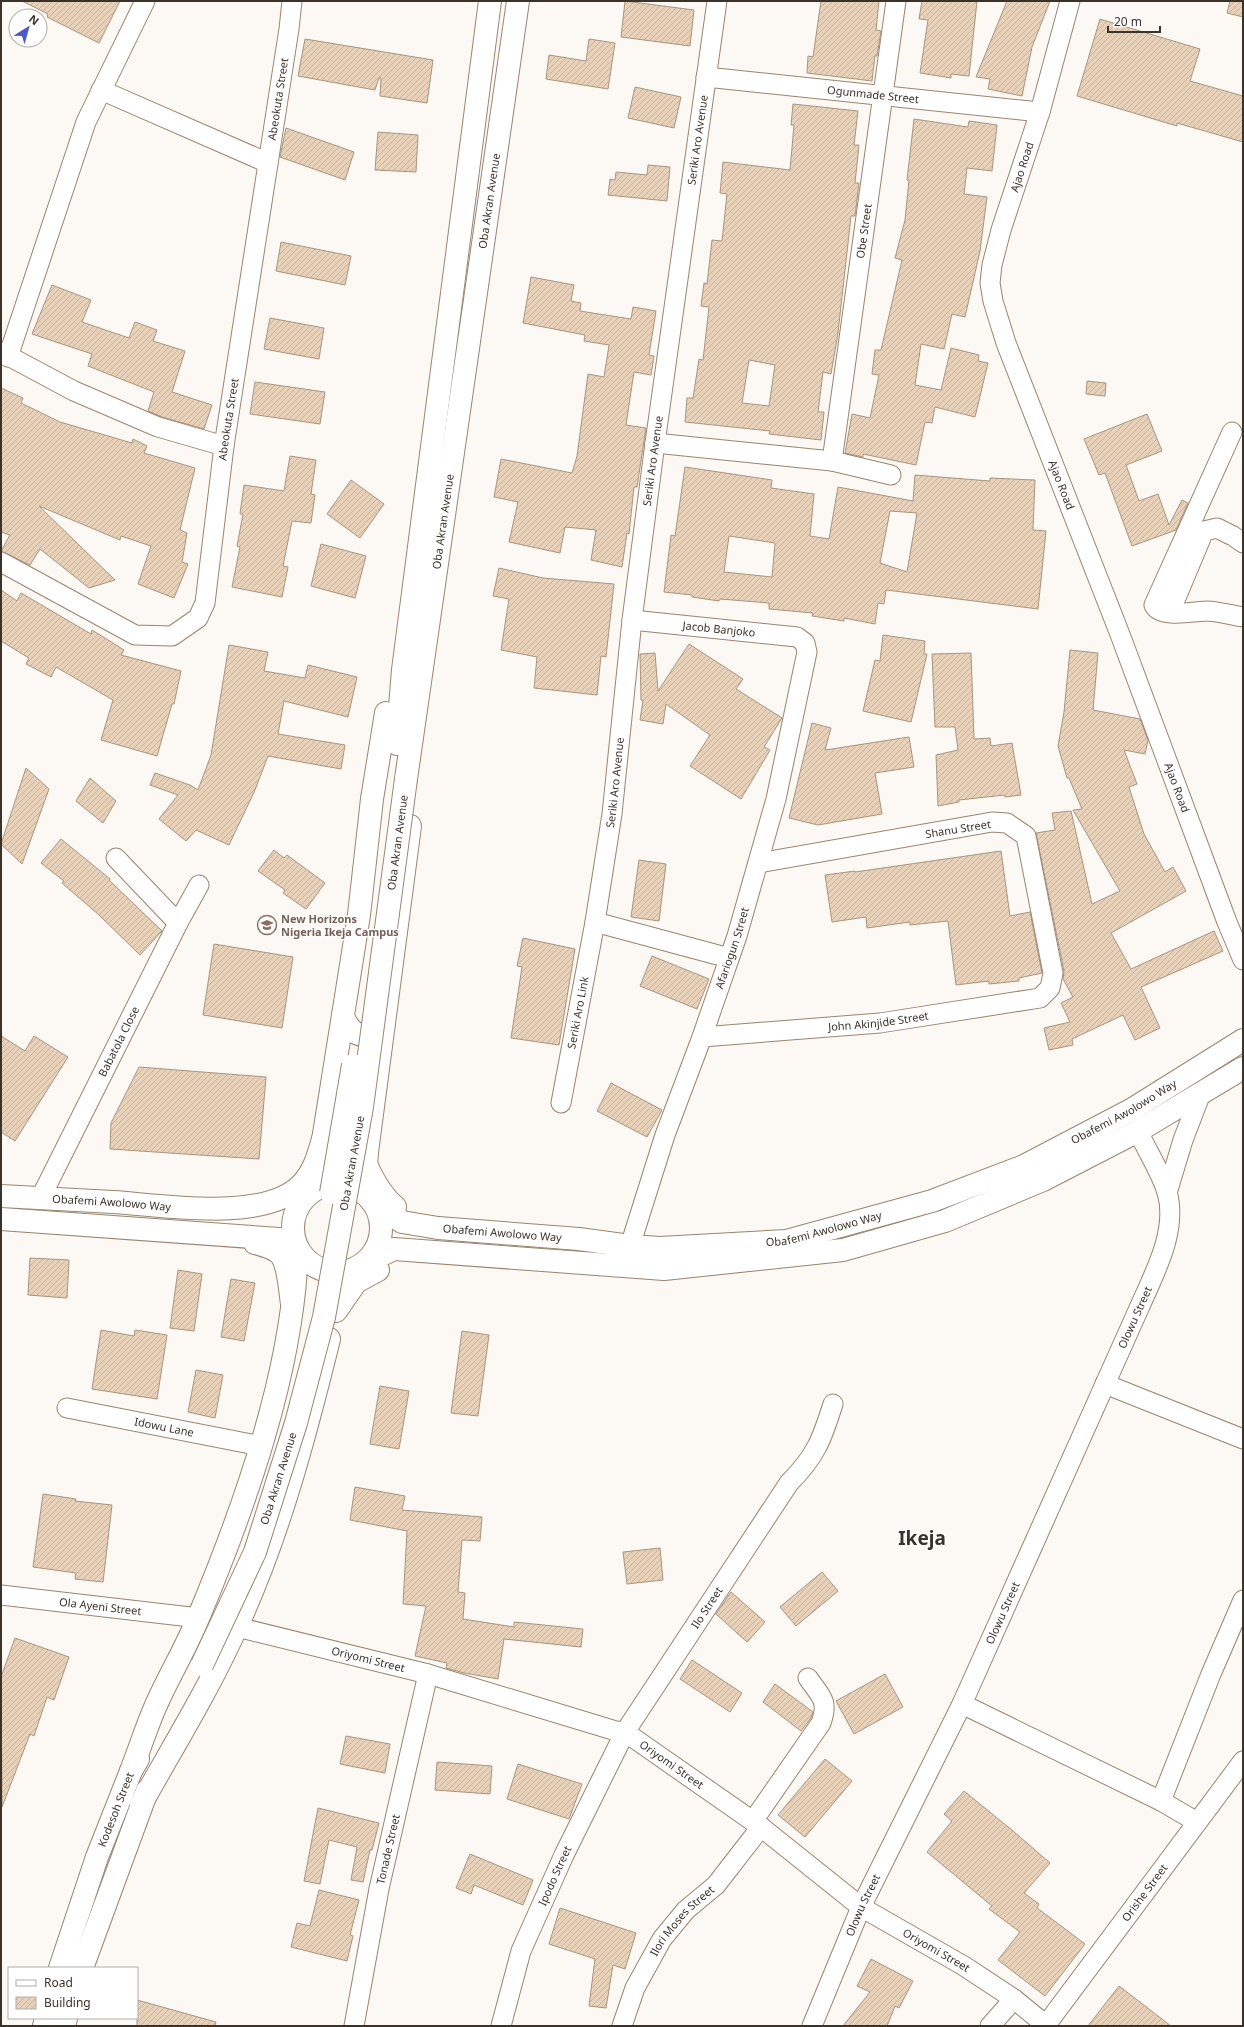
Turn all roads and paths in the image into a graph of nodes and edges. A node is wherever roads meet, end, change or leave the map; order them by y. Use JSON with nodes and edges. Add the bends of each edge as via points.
{"nodes":[{"id":1,"x":145,"y":1,"type":"edge"},
{"id":2,"x":292,"y":1,"type":"edge"},
{"id":3,"x":490,"y":1,"type":"edge"},
{"id":4,"x":518,"y":1,"type":"edge"},
{"id":5,"x":717,"y":1,"type":"edge"},
{"id":6,"x":896,"y":1,"type":"edge"},
{"id":7,"x":1070,"y":1,"type":"edge"},
{"id":8,"x":706,"y":77,"type":"junction"},
{"id":9,"x":101,"y":90,"type":"junction"},
{"id":10,"x":882,"y":95,"type":"junction"},
{"id":11,"x":1040,"y":112,"type":"junction"},
{"id":12,"x":268,"y":163,"type":"junction"},
{"id":13,"x":4,"y":355,"type":"edge"},
{"id":14,"x":1232,"y":432,"type":"dead end"},
{"id":15,"x":655,"y":443,"type":"junction"},
{"id":16,"x":224,"y":446,"type":"junction"},
{"id":17,"x":832,"y":461,"type":"junction"},
{"id":18,"x":891,"y":475,"type":"dead end"},
{"id":19,"x":1243,"y":544,"type":"edge"},
{"id":20,"x":1,"y":562,"type":"edge"},
{"id":21,"x":1170,"y":612,"type":"junction"},
{"id":22,"x":1243,"y":617,"type":"edge"},
{"id":23,"x":632,"y":620,"type":"junction"},
{"id":24,"x":805,"y":643,"type":"joint"},
{"id":25,"x":423,"y":653,"type":"junction"},
{"id":26,"x":403,"y":670,"type":"junction"},
{"id":27,"x":400,"y":779,"type":"junction"},
{"id":28,"x":116,"y":858,"type":"dead end"},
{"id":29,"x":758,"y":863,"type":"junction"},
{"id":30,"x":199,"y":885,"type":"dead end"},
{"id":31,"x":595,"y":922,"type":"junction"},
{"id":32,"x":178,"y":923,"type":"junction"},
{"id":33,"x":729,"y":958,"type":"junction"},
{"id":34,"x":1243,"y":960,"type":"edge"},
{"id":35,"x":1050,"y":988,"type":"joint"},
{"id":36,"x":343,"y":1017,"type":"junction"},
{"id":37,"x":385,"y":1022,"type":"junction"},
{"id":38,"x":702,"y":1037,"type":"junction"},
{"id":39,"x":1243,"y":1040,"type":"edge"},
{"id":40,"x":1243,"y":1068,"type":"edge"},
{"id":41,"x":1201,"y":1093,"type":"junction"},
{"id":42,"x":561,"y":1103,"type":"dead end"},
{"id":43,"x":326,"y":1129,"type":"junction"},
{"id":44,"x":1138,"y":1131,"type":"junction"},
{"id":45,"x":366,"y":1164,"type":"junction"},
{"id":46,"x":311,"y":1192,"type":"junction"},
{"id":47,"x":1167,"y":1193,"type":"junction"},
{"id":48,"x":1,"y":1196,"type":"edge"},
{"id":49,"x":368,"y":1197,"type":"junction"},
{"id":50,"x":40,"y":1199,"type":"junction"},
{"id":51,"x":222,"y":1208,"type":"junction"},
{"id":52,"x":1,"y":1219,"type":"edge"},
{"id":53,"x":420,"y":1225,"type":"junction"},
{"id":54,"x":234,"y":1235,"type":"junction"},
{"id":55,"x":630,"y":1246,"type":"junction"},
{"id":56,"x":296,"y":1248,"type":"junction"},
{"id":57,"x":786,"y":1248,"type":"junction"},
{"id":58,"x":426,"y":1251,"type":"junction"},
{"id":59,"x":365,"y":1263,"type":"junction"},
{"id":60,"x":292,"y":1304,"type":"junction"},
{"id":61,"x":336,"y":1311,"type":"junction"},
{"id":62,"x":1105,"y":1384,"type":"junction"},
{"id":63,"x":833,"y":1404,"type":"dead end"},
{"id":64,"x":67,"y":1408,"type":"dead end"},
{"id":65,"x":1243,"y":1439,"type":"edge"},
{"id":66,"x":261,"y":1446,"type":"junction"},
{"id":67,"x":296,"y":1462,"type":"junction"},
{"id":68,"x":2,"y":1599,"type":"edge"},
{"id":69,"x":1243,"y":1600,"type":"edge"},
{"id":70,"x":199,"y":1618,"type":"junction"},
{"id":71,"x":237,"y":1627,"type":"junction"},
{"id":72,"x":197,"y":1662,"type":"junction"},
{"id":73,"x":428,"y":1674,"type":"junction"},
{"id":74,"x":808,"y":1678,"type":"dead end"},
{"id":75,"x":962,"y":1704,"type":"junction"},
{"id":76,"x":626,"y":1732,"type":"junction"},
{"id":77,"x":1243,"y":1761,"type":"edge"},
{"id":78,"x":131,"y":1771,"type":"junction"},
{"id":79,"x":1161,"y":1801,"type":"junction"},
{"id":80,"x":141,"y":1804,"type":"junction"},
{"id":81,"x":1197,"y":1822,"type":"junction"},
{"id":82,"x":757,"y":1824,"type":"junction"},
{"id":83,"x":861,"y":1907,"type":"junction"},
{"id":84,"x":60,"y":1967,"type":"edge"},
{"id":85,"x":82,"y":1967,"type":"edge"},
{"id":86,"x":1014,"y":1999,"type":"junction"},
{"id":87,"x":354,"y":2026,"type":"edge"},
{"id":88,"x":501,"y":2026,"type":"edge"},
{"id":89,"x":622,"y":2026,"type":"edge"},
{"id":90,"x":812,"y":2026,"type":"edge"},
{"id":91,"x":990,"y":2026,"type":"edge"},
{"id":92,"x":1047,"y":2026,"type":"edge"}],
"edges":[{"from":1,"to":9,"type":"street"},
{"from":2,"to":12,"type":"street","name":"Abeokuta Street"},
{"from":3,"to":26,"type":"main road","name":"Oba Akran Avenue"},
{"from":4,"to":25,"type":"main road","name":"Oba Akran Avenue"},
{"from":5,"to":8,"type":"street","name":"Seriki Aro Avenue"},
{"from":6,"to":10,"type":"street","name":"Obe Street"},
{"from":7,"to":11,"type":"street","name":"Ajao Road"},
{"from":8,"to":10,"type":"street","name":"Ogunmade Street"},
{"from":8,"to":15,"type":"street","name":"Seriki Aro Avenue"},
{"from":9,"to":12,"type":"street"},
{"from":9,"to":13,"type":"street","via":[[86,122]]},
{"from":10,"to":11,"type":"street","name":"Ogunmade Street"},
{"from":10,"to":17,"type":"street","name":"Obe Street"},
{"from":11,"to":34,"type":"street","name":"Ajao Road","via":[[992,265],[990,283],[993,301],[1009,351]]},
{"from":12,"to":16,"type":"street","name":"Abeokuta Street"},
{"from":13,"to":16,"type":"street","via":[[74,391],[158,427]]},
{"from":14,"to":21,"type":"street","via":[[1156,598],[1155,608]]},
{"from":15,"to":17,"type":"street"},
{"from":15,"to":23,"type":"street","name":"Seriki Aro Avenue"},
{"from":16,"to":20,"type":"street","name":"Abeokuta Street","via":[[205,603],[198,618],[172,636],[135,635]]},
{"from":17,"to":18,"type":"street"},
{"from":19,"to":21,"type":"street","via":[[1217,528],[1204,531]]},
{"from":21,"to":22,"type":"street","via":[[1207,611]]},
{"from":23,"to":24,"type":"street","name":"Jacob Banjoko","via":[[797,637]]},
{"from":23,"to":31,"type":"street","name":"Seriki Aro Avenue","via":[[612,814]]},
{"from":24,"to":29,"type":"street","name":"Afariogun Street","via":[[806,660],[776,799]]},
{"from":25,"to":27,"type":"main road","name":"Oba Akran Avenue"},
{"from":25,"to":37,"type":"main road","via":[[426,683],[416,781]]},
{"from":26,"to":27,"type":"main road","name":"Oba Akran Avenue"},
{"from":26,"to":36,"type":"main road","via":[[389,695],[372,799],[359,915]]},
{"from":27,"to":72,"type":"main road","name":"Oba Akran Avenue","bridge":true,"via":[[362,1107],[324,1317],[296,1423],[255,1552]]},
{"from":28,"to":32,"type":"street"},
{"from":29,"to":33,"type":"street","name":"Afariogun Street"},
{"from":29,"to":35,"type":"street","name":"Shanu Street","via":[[992,822],[1007,823],[1026,836],[1053,973]]},
{"from":30,"to":32,"type":"street","name":"Babatola Close"},
{"from":31,"to":33,"type":"street"},
{"from":31,"to":42,"type":"street","name":"Seriki Aro Link"},
{"from":32,"to":50,"type":"street","name":"Babatola Close"},
{"from":33,"to":38,"type":"street","name":"Afariogun Street"},
{"from":35,"to":38,"type":"street","name":"John Akinjide Street","via":[[1040,998],[880,1023]]},
{"from":36,"to":37,"type":"main road","via":[[350,1030],[364,1036],[376,1035]]},
{"from":36,"to":43,"type":"main road"},
{"from":37,"to":45,"type":"main road"},
{"from":38,"to":55,"type":"street","name":"Afariogun Street","via":[[665,1135]]},
{"from":39,"to":57,"type":"main road","name":"Obafemi Awolowo Way","via":[[1131,1110],[1024,1166],[932,1201]]},
{"from":40,"to":41,"type":"main road","name":"Obafemi Awolowo Way"},
{"from":41,"to":44,"type":"main road","name":"Obafemi Awolowo Way"},
{"from":41,"to":47,"type":"street","name":"Olowu Street"},
{"from":43,"to":46,"type":"main road","via":[[316,1184]]},
{"from":43,"to":51,"type":"main road","via":[[314,1168],[302,1185],[285,1197],[268,1203]]},
{"from":44,"to":47,"type":"street","name":"Olowu Street","via":[[1160,1172]]},
{"from":44,"to":57,"type":"main road","name":"Obafemi Awolowo Way","via":[[1043,1180],[945,1221],[843,1250]]},
{"from":45,"to":49,"type":"main road"},
{"from":45,"to":53,"type":"main road","via":[[372,1178],[389,1202]]},
{"from":46,"to":49,"type":"main road","name":"Obafemi Awolowo Way","via":[[323,1186],[336,1184],[349,1186]]},
{"from":46,"to":51,"type":"main road","name":"Obafemi Awolowo Way","via":[[283,1211]]},
{"from":46,"to":56,"type":"main road","via":[[302,1200],[294,1217],[293,1236]]},
{"from":47,"to":62,"type":"street","name":"Olowu Street","via":[[1170,1217],[1164,1248]]},
{"from":48,"to":50,"type":"main road","name":"Obafemi Awolowo Way"},
{"from":49,"to":53,"type":"main road","name":"Obafemi Awolowo Way","via":[[402,1222]]},
{"from":49,"to":59,"type":"main road","name":"Obafemi Awolowo Way","via":[[378,1212],[382,1226],[380,1240],[374,1253]]},
{"from":50,"to":51,"type":"main road","name":"Obafemi Awolowo Way","via":[[197,1209]]},
{"from":52,"to":54,"type":"main road"},
{"from":53,"to":55,"type":"main road","name":"Obafemi Awolowo Way"},
{"from":54,"to":56,"type":"main road","via":[[279,1239]]},
{"from":54,"to":60,"type":"main road","via":[[268,1247],[280,1255],[287,1272]]},
{"from":55,"to":57,"type":"main road","name":"Obafemi Awolowo Way"},
{"from":56,"to":59,"type":"main road","name":"Obafemi Awolowo Way","via":[[314,1267],[327,1272],[347,1271]]},
{"from":56,"to":60,"type":"main road","via":[[296,1279]]},
{"from":57,"to":58,"type":"main road","name":"Obafemi Awolowo Way","via":[[664,1269]]},
{"from":58,"to":59,"type":"main road","name":"Obafemi Awolowo Way","via":[[394,1249]]},
{"from":58,"to":61,"type":"main road","via":[[394,1260],[356,1282]]},
{"from":59,"to":61,"type":"main road","via":[[344,1283]]},
{"from":60,"to":66,"type":"main road","via":[[283,1357]]},
{"from":61,"to":67,"type":"main road"},
{"from":62,"to":65,"type":"street"},
{"from":62,"to":75,"type":"street","name":"Olowu Street"},
{"from":63,"to":76,"type":"street","name":"Ilo Street","via":[[818,1448],[790,1483]]},
{"from":64,"to":66,"type":"street","name":"Idowu Lane"},
{"from":66,"to":67,"type":"main road","via":[[273,1437],[284,1437],[294,1445]]},
{"from":66,"to":70,"type":"main road","via":[[228,1544]]},
{"from":67,"to":71,"type":"main road","via":[[267,1555]]},
{"from":68,"to":70,"type":"street","name":"Ola Ayeni Street"},
{"from":69,"to":79,"type":"street"},
{"from":70,"to":78,"type":"main road","via":[[157,1704]]},
{"from":71,"to":73,"type":"street","name":"Oriyomi Street"},
{"from":71,"to":80,"type":"main road"},
{"from":72,"to":78,"type":"main road","name":"Kodesoh Street"},
{"from":72,"to":80,"type":"main road","name":"Kodesoh Street"},
{"from":73,"to":76,"type":"street","name":"Oriyomi Street"},
{"from":73,"to":87,"type":"street","name":"Tonade Street","via":[[380,1889]]},
{"from":74,"to":82,"type":"street","name":"Ilori Moses Street","via":[[825,1703],[826,1710],[821,1723]]},
{"from":75,"to":79,"type":"street"},
{"from":75,"to":83,"type":"street","name":"Olowu Street"},
{"from":76,"to":82,"type":"street","name":"Oriyomi Street"},
{"from":76,"to":88,"type":"street","name":"Ipodo Street","via":[[564,1854],[521,1951]]},
{"from":77,"to":81,"type":"street","name":"Orishe Street"},
{"from":78,"to":84,"type":"main road","name":"Kodesoh Street","via":[[97,1857]]},
{"from":79,"to":81,"type":"street"},
{"from":80,"to":85,"type":"main road","name":"Kodesoh Street"},
{"from":81,"to":92,"type":"street","name":"Orishe Street"},
{"from":82,"to":83,"type":"street","name":"Oriyomi Street"},
{"from":82,"to":89,"type":"street","name":"Ilori Moses Street","via":[[716,1885],[686,1910],[662,1939],[635,1988]]},
{"from":83,"to":86,"type":"street","name":"Oriyomi Street","via":[[964,1966]]},
{"from":83,"to":90,"type":"street","name":"Olowu Street"},
{"from":86,"to":91,"type":"street"},
{"from":86,"to":92,"type":"street","name":"Oriyomi Street"}]}
